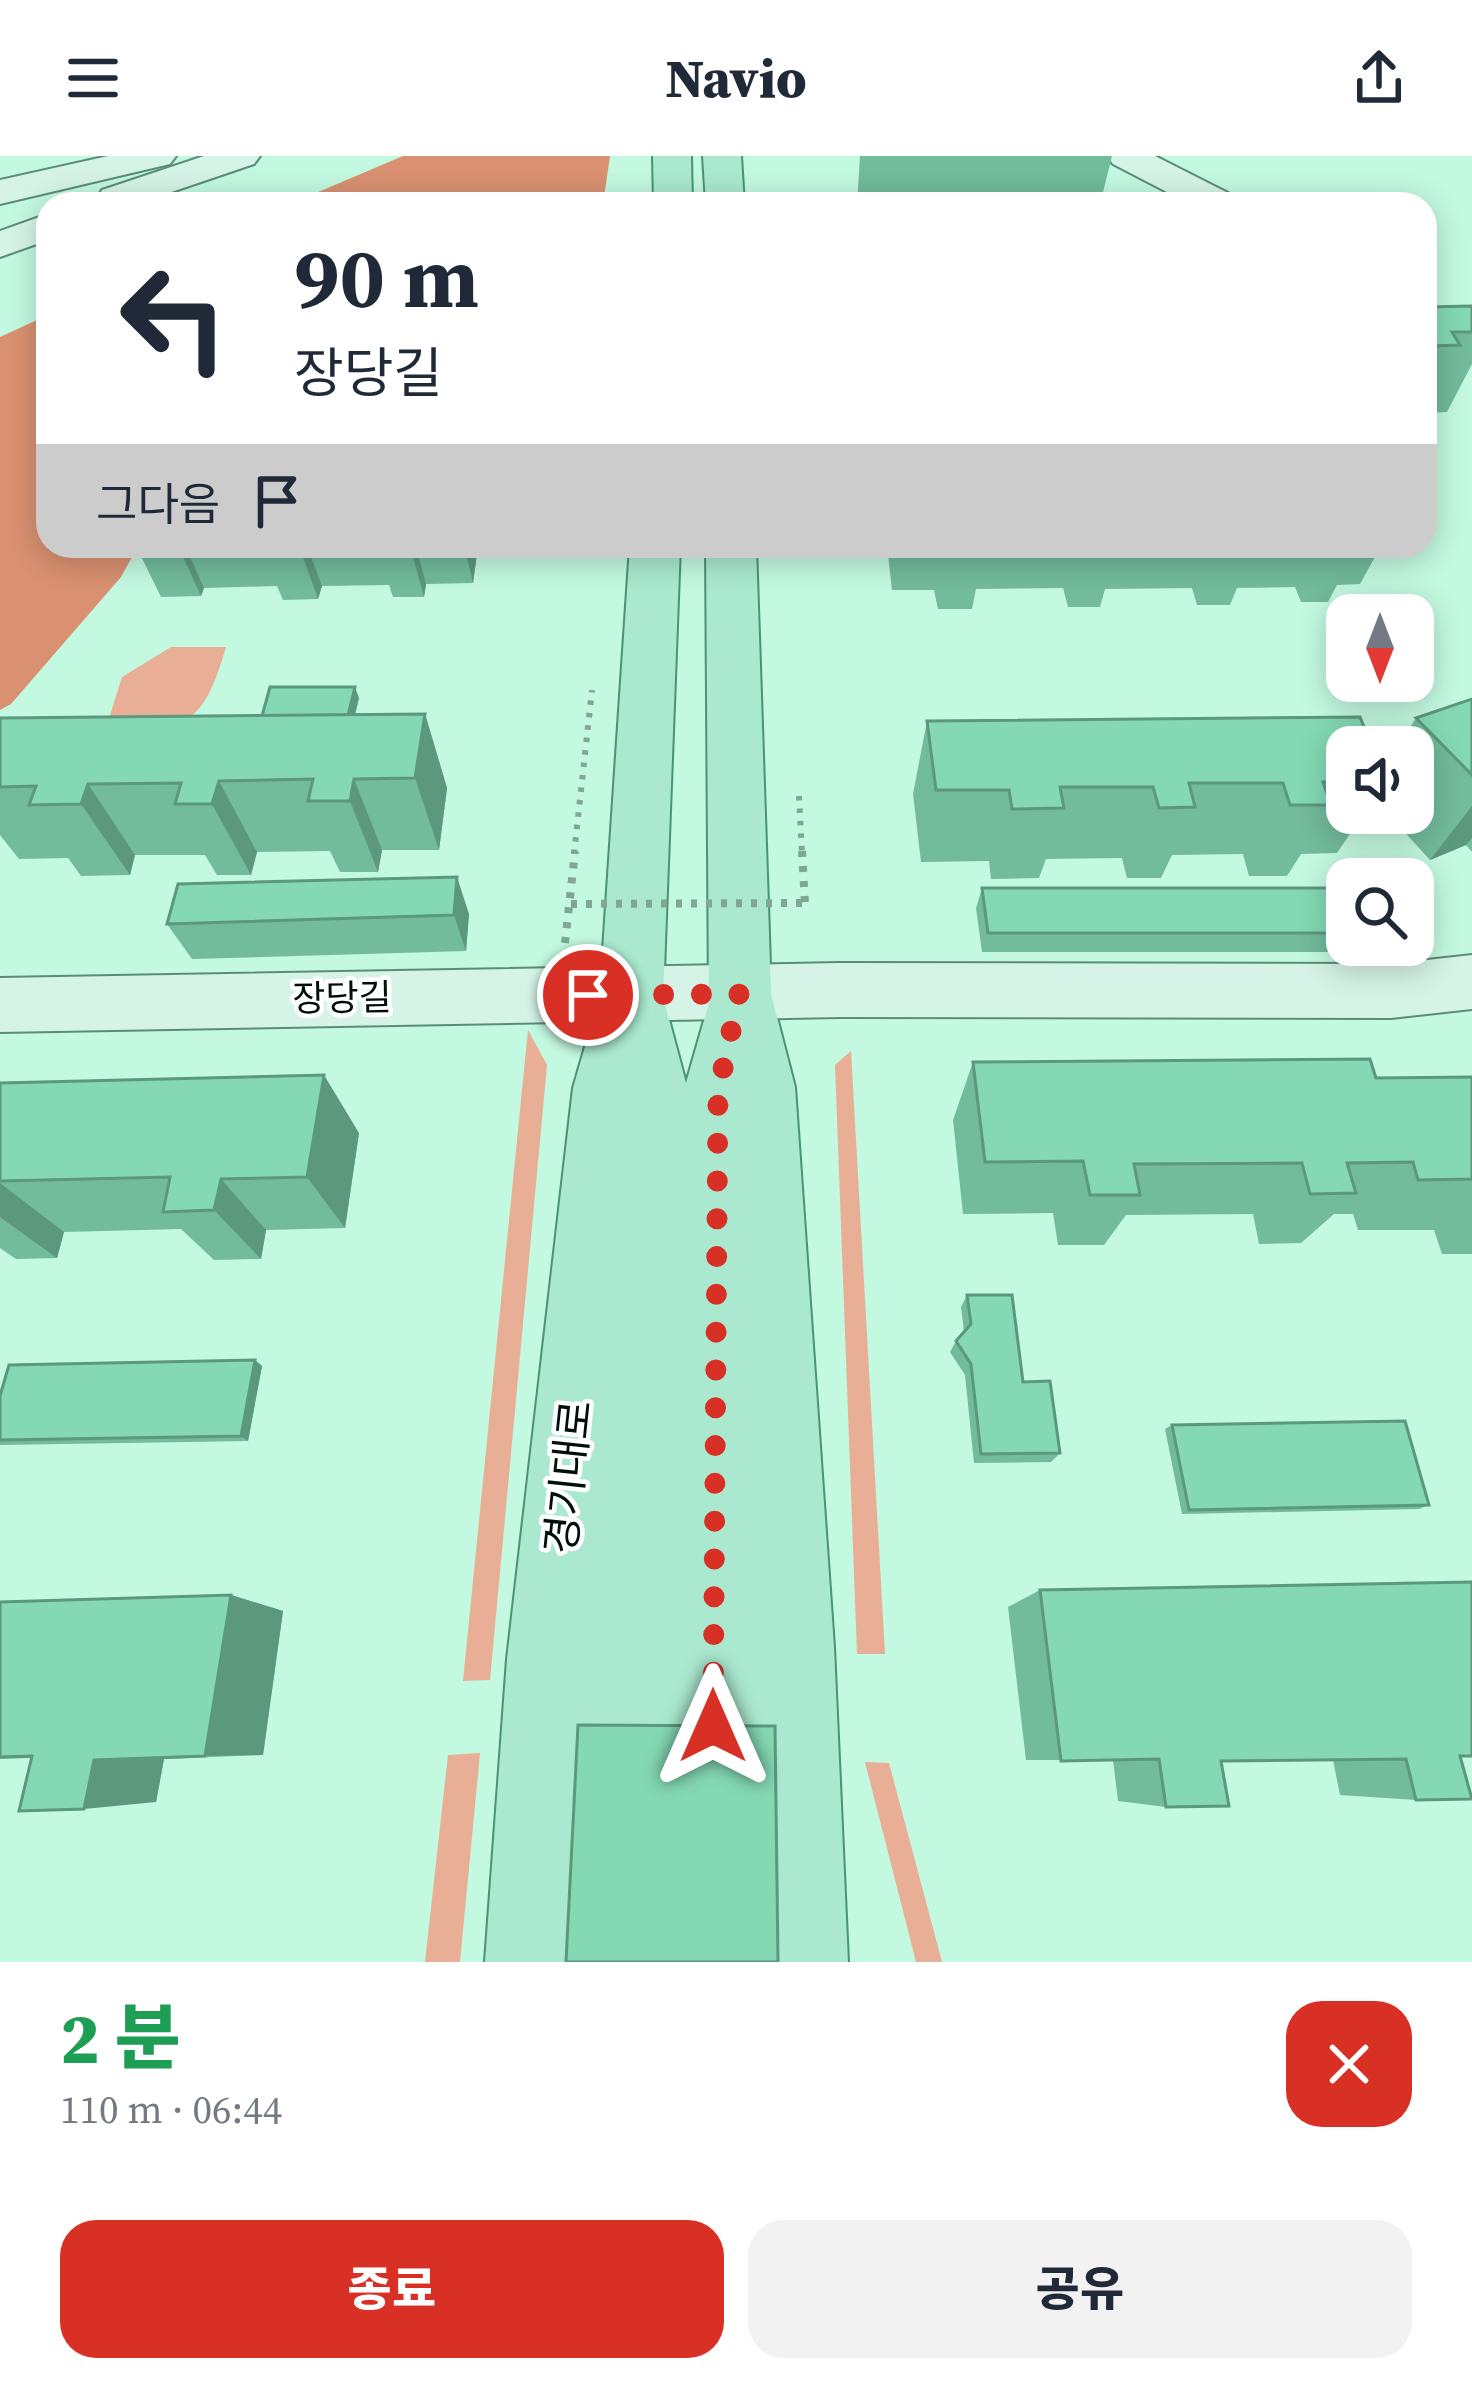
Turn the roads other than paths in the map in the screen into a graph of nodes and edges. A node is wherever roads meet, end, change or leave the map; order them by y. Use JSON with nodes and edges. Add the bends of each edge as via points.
{"nodes":[{"id":1,"x":157,"y":156,"type":"edge"},
{"id":2,"x":241,"y":156,"type":"edge"},
{"id":3,"x":672,"y":156,"type":"edge"},
{"id":4,"x":722,"y":156,"type":"edge"},
{"id":5,"x":1126,"y":156,"type":"edge"},
{"id":6,"x":0,"y":192,"type":"edge"},
{"id":7,"x":134,"y":192,"type":"edge"},
{"id":8,"x":673,"y":192,"type":"edge"},
{"id":9,"x":724,"y":192,"type":"edge"},
{"id":10,"x":1196,"y":192,"type":"edge"},
{"id":11,"x":36,"y":231,"type":"edge"},
{"id":12,"x":0,"y":245,"type":"edge"},
{"id":13,"x":656,"y":558,"type":"edge"},
{"id":14,"x":730,"y":558,"type":"edge"},
{"id":15,"x":1472,"y":982,"type":"edge"},
{"id":16,"x":685,"y":994,"type":"junction"},
{"id":17,"x":0,"y":1005,"type":"edge"},
{"id":18,"x":627,"y":1725,"type":"edge"},
{"id":19,"x":713,"y":1726,"type":"edge"},
{"id":20,"x":532,"y":1962,"type":"edge"},
{"id":21,"x":801,"y":1962,"type":"edge"}],
"edges":[{"from":1,"to":6,"type":"street"},
{"from":2,"to":7,"type":"street"},
{"from":3,"to":8,"type":"main road"},
{"from":4,"to":9,"type":"main road"},
{"from":5,"to":10,"type":"street"},
{"from":11,"to":12,"type":"street"},
{"from":13,"to":16,"type":"main road","name":"경기대로"},
{"from":14,"to":16,"type":"main road","name":"경기대로"},
{"from":15,"to":16,"type":"street","name":"장당길","via":[[1391,991]]},
{"from":16,"to":17,"type":"street","name":"장당길"},
{"from":16,"to":18,"type":"main road","name":"경기대로","via":[[656,1095]]},
{"from":16,"to":19,"type":"main road","name":"경기대로","via":[[718,1092]]},
{"from":16,"to":20,"type":"main road","name":"경기대로","via":[[606,1088],[550,1659]]},
{"from":16,"to":21,"type":"main road","name":"경기대로","via":[[763,1087]]}]}
